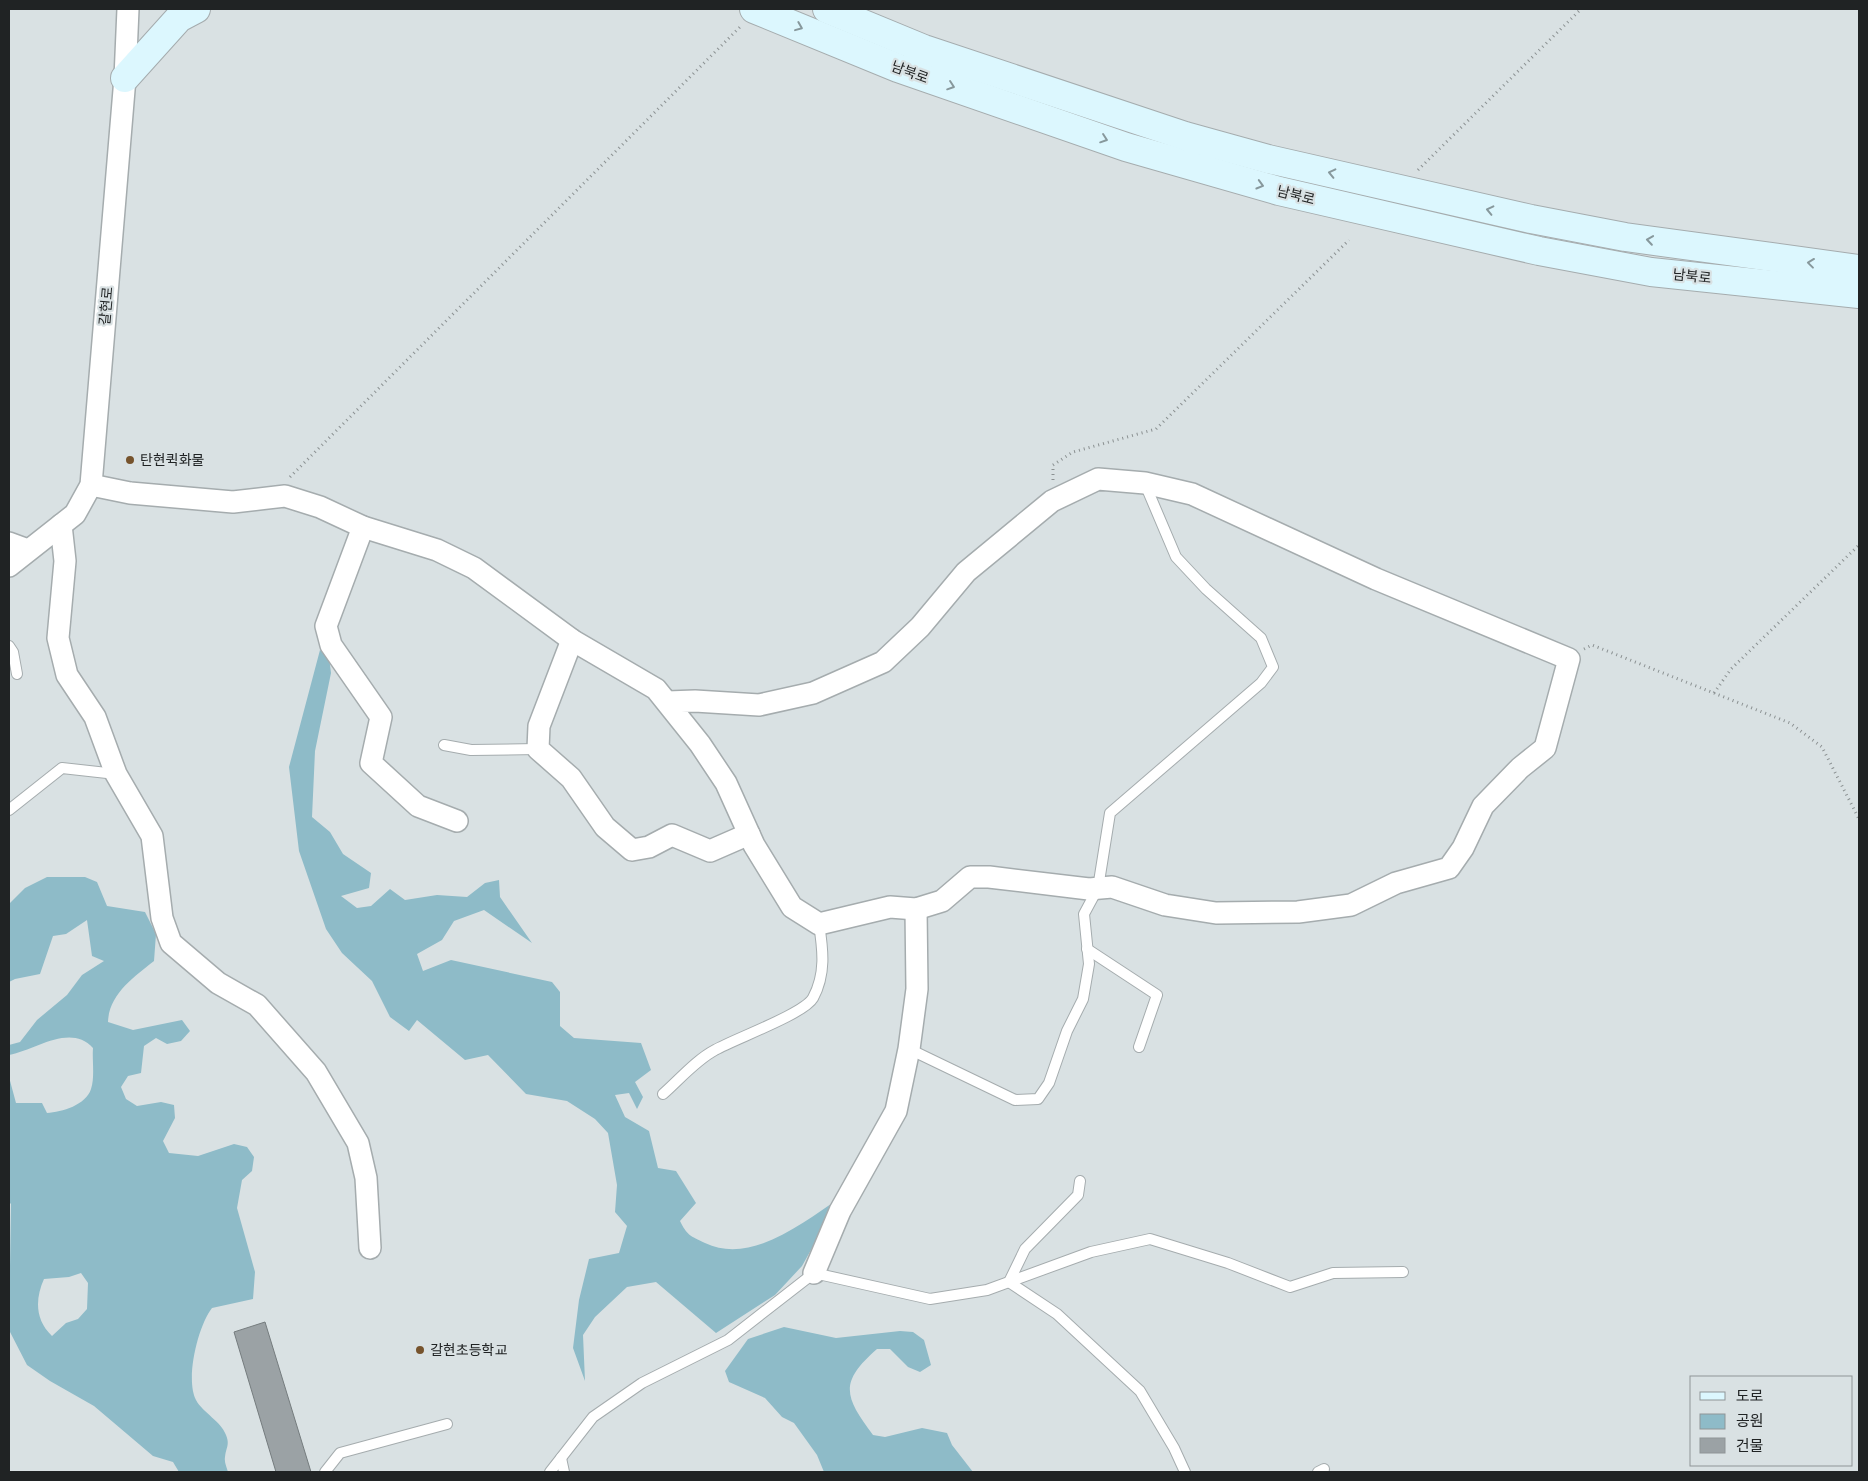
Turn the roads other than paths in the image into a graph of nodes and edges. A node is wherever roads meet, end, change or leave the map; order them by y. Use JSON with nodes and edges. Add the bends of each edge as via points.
{"nodes":[{"id":1,"x":128,"y":9,"type":"edge"},
{"id":2,"x":196,"y":9,"type":"edge"},
{"id":3,"x":827,"y":9,"type":"edge"},
{"id":4,"x":747,"y":18,"type":"edge"},
{"id":5,"x":125,"y":78,"type":"junction"},
{"id":6,"x":1859,"y":269,"type":"edge"},
{"id":7,"x":1859,"y":294,"type":"edge"},
{"id":8,"x":1145,"y":483,"type":"junction"},
{"id":9,"x":91,"y":485,"type":"junction"},
{"id":10,"x":61,"y":525,"type":"junction"},
{"id":11,"x":363,"y":527,"type":"junction"},
{"id":12,"x":18,"y":546,"type":"edge"},
{"id":13,"x":9,"y":566,"type":"edge"},
{"id":14,"x":572,"y":640,"type":"junction"},
{"id":15,"x":9,"y":646,"type":"edge"},
{"id":16,"x":16,"y":674,"type":"dead end"},
{"id":17,"x":667,"y":702,"type":"junction"},
{"id":18,"x":444,"y":745,"type":"dead end"},
{"id":19,"x":538,"y":748,"type":"junction"},
{"id":20,"x":116,"y":774,"type":"junction"},
{"id":21,"x":9,"y":810,"type":"edge"},
{"id":22,"x":457,"y":821,"type":"dead end"},
{"id":23,"x":749,"y":834,"type":"junction"},
{"id":24,"x":1098,"y":888,"type":"junction"},
{"id":25,"x":916,"y":909,"type":"junction"},
{"id":26,"x":819,"y":924,"type":"junction"},
{"id":27,"x":1087,"y":949,"type":"junction"},
{"id":28,"x":1139,"y":1046,"type":"dead end"},
{"id":29,"x":910,"y":1049,"type":"junction"},
{"id":30,"x":663,"y":1094,"type":"dead end"},
{"id":31,"x":1080,"y":1181,"type":"dead end"},
{"id":32,"x":370,"y":1248,"type":"dead end"},
{"id":33,"x":1403,"y":1272,"type":"dead end"},
{"id":34,"x":814,"y":1273,"type":"junction"},
{"id":35,"x":1009,"y":1282,"type":"junction"},
{"id":36,"x":447,"y":1424,"type":"dead end"},
{"id":37,"x":560,"y":1458,"type":"junction"},
{"id":38,"x":325,"y":1472,"type":"edge"},
{"id":39,"x":550,"y":1472,"type":"edge"},
{"id":40,"x":564,"y":1472,"type":"edge"},
{"id":41,"x":1185,"y":1472,"type":"edge"}],
"edges":[{"from":1,"to":5,"type":"street","name":"갈현로"},
{"from":2,"to":5,"type":"main road","via":[[179,18]]},
{"from":6,"to":3,"type":"main road","name":"남북로","one_way":true,"via":[[1588,230],[1268,159],[1185,136],[924,49]]},
{"from":4,"to":7,"type":"main road","name":"남북로","one_way":true,"via":[[1126,147],[1279,191],[1539,252],[1650,272]]},
{"from":5,"to":9,"type":"street","name":"갈현로"},
{"from":8,"to":17,"type":"street","via":[[1098,479],[1052,501],[966,572],[920,627],[883,662],[813,693],[759,705]]},
{"from":8,"to":24,"type":"lane","via":[[1176,557],[1261,638],[1273,666],[1261,683],[1110,813]]},
{"from":8,"to":24,"type":"street","via":[[1192,494],[1376,579],[1569,658],[1545,748],[1483,806],[1450,868],[1396,883],[1351,905],[1298,912],[1216,913],[1165,905],[1112,887]]},
{"from":9,"to":10,"type":"street","name":"갈현로","via":[[76,514]]},
{"from":9,"to":11,"type":"street","via":[[130,493],[233,502],[285,496],[320,507]]},
{"from":10,"to":12,"type":"street","name":"갈현로"},
{"from":10,"to":20,"type":"street","via":[[66,562],[58,638],[67,675],[95,717]]},
{"from":11,"to":14,"type":"street","via":[[438,550],[474,568]]},
{"from":11,"to":22,"type":"street","via":[[326,626],[331,645],[381,717],[371,763],[418,806]]},
{"from":12,"to":13,"type":"street","name":"갈현로"},
{"from":14,"to":17,"type":"street","via":[[656,689]]},
{"from":14,"to":19,"type":"street","via":[[539,726]]},
{"from":15,"to":16,"type":"lane"},
{"from":17,"to":23,"type":"street","via":[[726,783]]},
{"from":18,"to":19,"type":"lane","via":[[472,750]]},
{"from":19,"to":23,"type":"street","via":[[571,778],[605,827],[632,850],[650,847],[672,835],[710,851]]},
{"from":20,"to":21,"type":"lane","via":[[62,768]]},
{"from":20,"to":32,"type":"street","via":[[152,836],[162,918],[171,942],[218,983],[257,1005],[316,1072],[358,1143],[366,1178]]},
{"from":23,"to":26,"type":"street","via":[[792,907]]},
{"from":24,"to":25,"type":"street","via":[[970,877],[942,901]]},
{"from":24,"to":27,"type":"lane","via":[[1084,914]]},
{"from":25,"to":26,"type":"street","via":[[890,907]]},
{"from":25,"to":29,"type":"street","via":[[917,989]]},
{"from":26,"to":30,"type":"lane","via":[[823,971],[812,1000],[714,1051]]},
{"from":27,"to":28,"type":"lane","via":[[1157,995]]},
{"from":27,"to":29,"type":"lane","via":[[1089,964],[1083,999],[1067,1031],[1049,1082],[1038,1099],[1015,1100]]},
{"from":29,"to":34,"type":"street","via":[[896,1110],[840,1211]]},
{"from":31,"to":35,"type":"lane","via":[[1078,1195],[1025,1249]]},
{"from":33,"to":35,"type":"lane","via":[[1333,1273],[1290,1287],[1228,1263],[1150,1239],[1091,1252]]},
{"from":34,"to":35,"type":"lane","via":[[930,1298],[987,1290]]},
{"from":34,"to":37,"type":"lane","via":[[728,1340],[642,1383],[593,1417]]},
{"from":35,"to":41,"type":"lane","via":[[1057,1314],[1140,1391]]},
{"from":36,"to":38,"type":"lane","via":[[340,1453]]},
{"from":37,"to":39,"type":"lane"},
{"from":37,"to":40,"type":"lane"}]}
